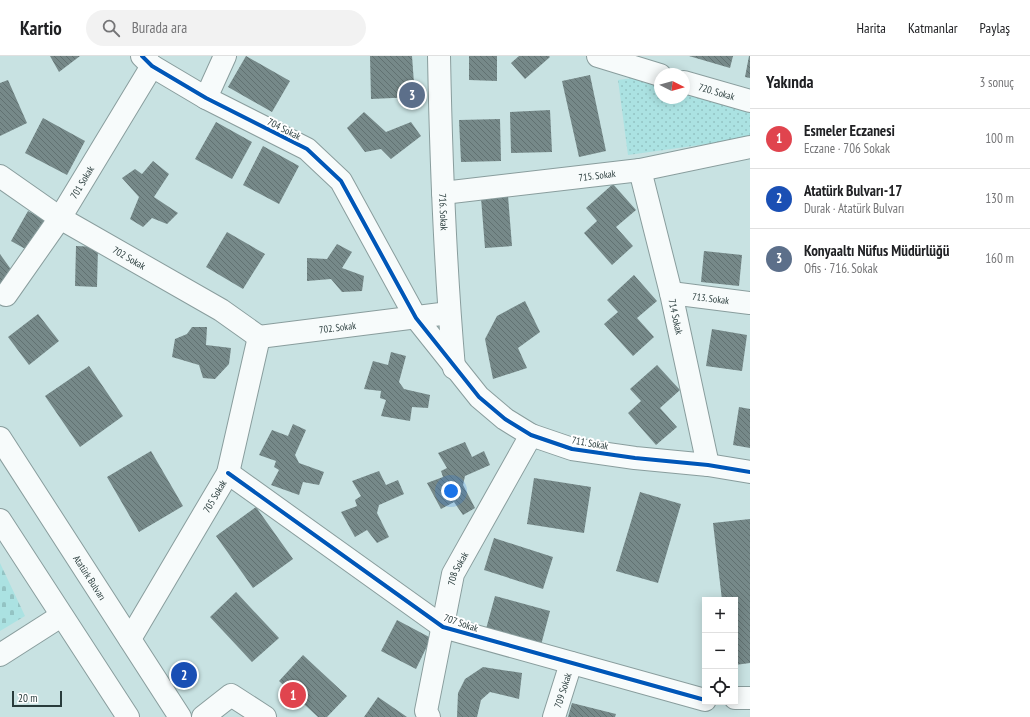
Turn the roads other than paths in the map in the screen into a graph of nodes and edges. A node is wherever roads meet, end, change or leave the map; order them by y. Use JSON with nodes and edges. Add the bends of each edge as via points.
{"nodes":[{"id":1,"x":225,"y":56,"type":"edge"},
{"id":2,"x":439,"y":56,"type":"edge"},
{"id":3,"x":598,"y":56,"type":"edge"},
{"id":4,"x":147,"y":61,"type":"edge"},
{"id":5,"x":630,"y":61,"type":"edge"},
{"id":6,"x":654,"y":72,"type":"edge"},
{"id":7,"x":690,"y":84,"type":"edge"},
{"id":8,"x":206,"y":98,"type":"junction"},
{"id":9,"x":750,"y":101,"type":"edge"},
{"id":10,"x":750,"y":147,"type":"edge"},
{"id":11,"x":640,"y":170,"type":"junction"},
{"id":12,"x":0,"y":176,"type":"edge"},
{"id":13,"x":443,"y":192,"type":"junction"},
{"id":14,"x":60,"y":218,"type":"junction"},
{"id":15,"x":670,"y":293,"type":"junction"},
{"id":16,"x":6,"y":295,"type":"dead end"},
{"id":17,"x":750,"y":303,"type":"edge"},
{"id":18,"x":449,"y":313,"type":"junction"},
{"id":19,"x":416,"y":318,"type":"junction"},
{"id":20,"x":260,"y":337,"type":"junction"},
{"id":21,"x":454,"y":368,"type":"junction"},
{"id":22,"x":531,"y":434,"type":"junction"},
{"id":23,"x":0,"y":438,"type":"edge"},
{"id":24,"x":708,"y":464,"type":"junction"},
{"id":25,"x":750,"y":472,"type":"edge"},
{"id":26,"x":228,"y":473,"type":"junction"},
{"id":27,"x":0,"y":520,"type":"edge"},
{"id":28,"x":61,"y":616,"type":"junction"},
{"id":29,"x":443,"y":627,"type":"junction"},
{"id":30,"x":130,"y":639,"type":"junction"},
{"id":31,"x":0,"y":655,"type":"edge"},
{"id":32,"x":571,"y":663,"type":"junction"},
{"id":33,"x":738,"y":698,"type":"edge"},
{"id":34,"x":750,"y":698,"type":"edge"},
{"id":35,"x":702,"y":699,"type":"edge"},
{"id":36,"x":128,"y":717,"type":"edge"},
{"id":37,"x":180,"y":717,"type":"edge"},
{"id":38,"x":203,"y":717,"type":"edge"},
{"id":39,"x":265,"y":717,"type":"edge"},
{"id":40,"x":429,"y":717,"type":"edge"},
{"id":41,"x":554,"y":717,"type":"edge"}],
"edges":[{"from":1,"to":8,"type":"street"},
{"from":2,"to":13,"type":"street","name":"716. Sokak"},
{"from":3,"to":5,"type":"street"},
{"from":4,"to":8,"type":"street","name":"704 Sokak"},
{"from":4,"to":14,"type":"street","name":"701 Sokak"},
{"from":5,"to":6,"type":"street"},
{"from":7,"to":9,"type":"street","name":"720. Sokak"},
{"from":8,"to":19,"type":"street","name":"704 Sokak","via":[[307,149],[341,181]]},
{"from":10,"to":11,"type":"street","name":"715. Sokak"},
{"from":11,"to":13,"type":"street","name":"715. Sokak"},
{"from":11,"to":15,"type":"street","name":"714 Sokak"},
{"from":12,"to":14,"type":"street","name":"702 Sokak"},
{"from":13,"to":18,"type":"street","name":"716. Sokak"},
{"from":14,"to":16,"type":"street","name":"701 Sokak"},
{"from":14,"to":20,"type":"street","name":"702 Sokak","via":[[222,310]]},
{"from":15,"to":17,"type":"street","name":"713. Sokak"},
{"from":15,"to":24,"type":"street","name":"714 Sokak"},
{"from":18,"to":19,"type":"street","name":"702. Sokak"},
{"from":18,"to":21,"type":"street","name":"716. Sokak"},
{"from":19,"to":20,"type":"street","name":"702. Sokak"},
{"from":19,"to":21,"type":"street","name":"704 Sokak"},
{"from":20,"to":26,"type":"street","name":"705 Sokak"},
{"from":21,"to":22,"type":"street","name":"711. Sokak","via":[[479,397],[505,419]]},
{"from":22,"to":24,"type":"street","name":"711. Sokak","via":[[572,449],[635,458]]},
{"from":22,"to":29,"type":"street","name":"708 Sokak","via":[[453,574]]},
{"from":23,"to":30,"type":"street","name":"Atatürk Bulvarı"},
{"from":24,"to":25,"type":"street","name":"711. Sokak"},
{"from":26,"to":29,"type":"street","name":"707 Sokak"},
{"from":26,"to":30,"type":"street","name":"705 Sokak"},
{"from":27,"to":28,"type":"street"},
{"from":28,"to":31,"type":"street"},
{"from":28,"to":36,"type":"street"},
{"from":29,"to":32,"type":"street","name":"707 Sokak"},
{"from":29,"to":40,"type":"street","name":"708 Sokak","via":[[426,711]]},
{"from":30,"to":37,"type":"street","name":"Atatürk Bulvarı"},
{"from":32,"to":35,"type":"street","name":"707 Sokak"},
{"from":32,"to":41,"type":"street","name":"709 Sokak"},
{"from":33,"to":34,"type":"street"},
{"from":38,"to":39,"type":"street","via":[[231,695]]}]}
